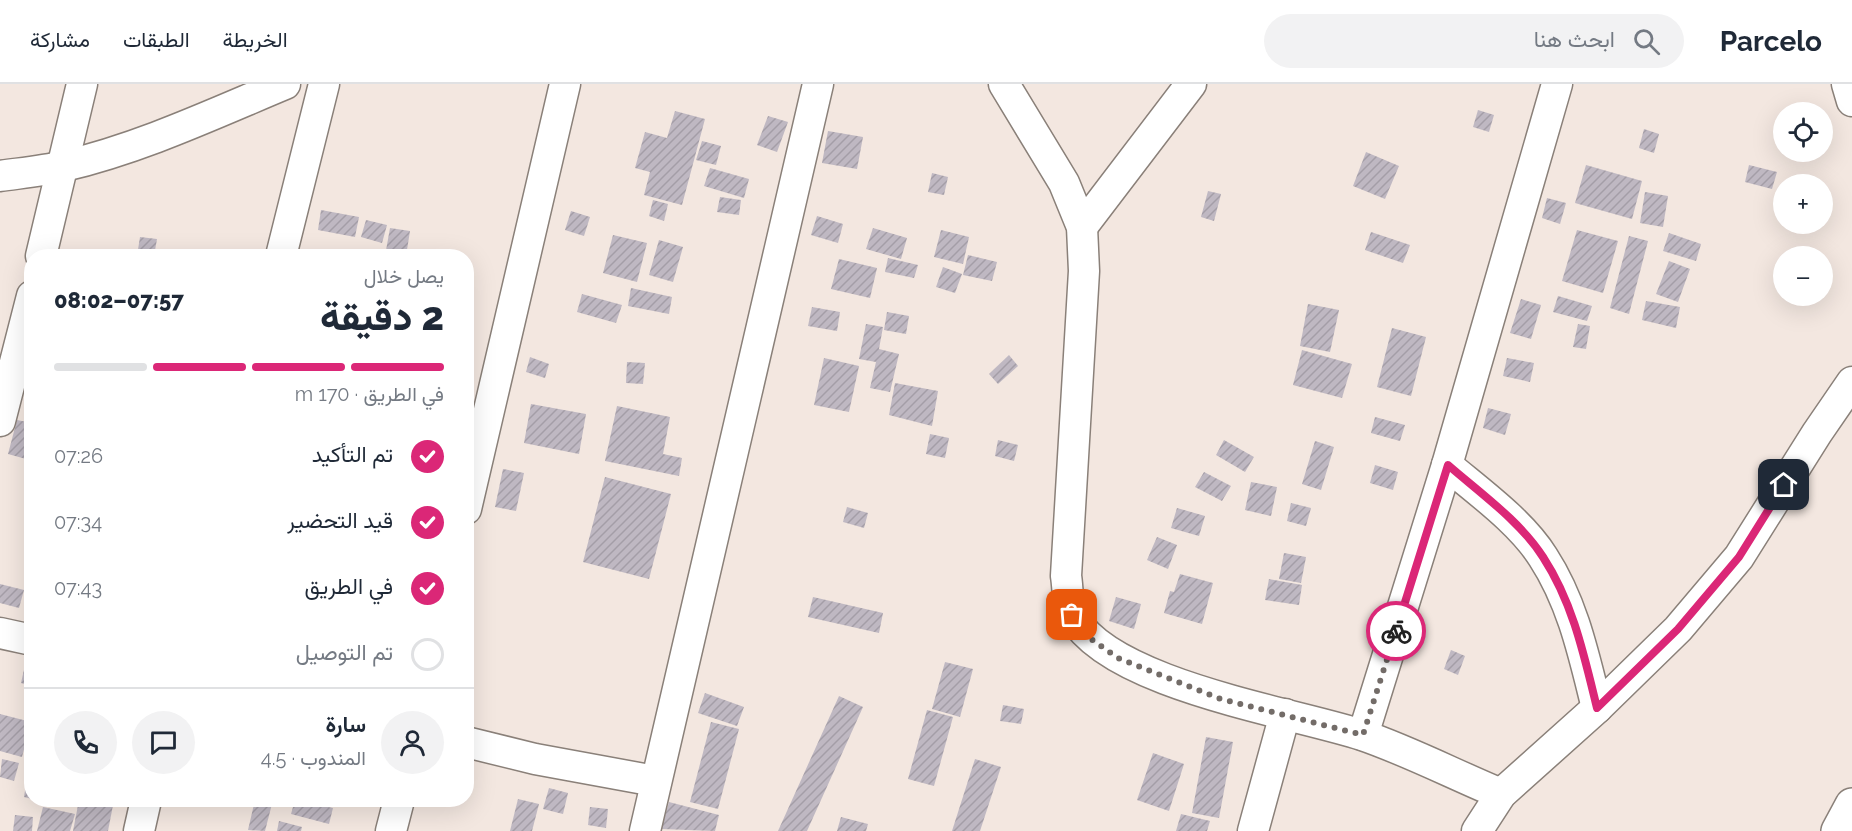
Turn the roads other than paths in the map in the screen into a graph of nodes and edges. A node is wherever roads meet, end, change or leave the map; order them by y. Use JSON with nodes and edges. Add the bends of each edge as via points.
{"nodes":[{"id":1,"x":82,"y":84,"type":"edge"},
{"id":2,"x":285,"y":84,"type":"edge"},
{"id":3,"x":324,"y":84,"type":"edge"},
{"id":4,"x":565,"y":84,"type":"edge"},
{"id":5,"x":818,"y":84,"type":"edge"},
{"id":6,"x":1004,"y":84,"type":"edge"},
{"id":7,"x":1191,"y":84,"type":"edge"},
{"id":8,"x":1557,"y":84,"type":"edge"},
{"id":9,"x":1847,"y":84,"type":"edge"},
{"id":10,"x":1852,"y":101,"type":"edge"},
{"id":11,"x":62,"y":167,"type":"junction"},
{"id":12,"x":0,"y":176,"type":"edge"},
{"id":13,"x":1082,"y":227,"type":"junction"},
{"id":14,"x":43,"y":249,"type":"edge"},
{"id":15,"x":283,"y":249,"type":"edge"},
{"id":16,"x":24,"y":327,"type":"edge"},
{"id":17,"x":1852,"y":382,"type":"edge"},
{"id":18,"x":0,"y":421,"type":"edge"},
{"id":19,"x":1448,"y":465,"type":"junction"},
{"id":20,"x":474,"y":475,"type":"edge"},
{"id":21,"x":0,"y":633,"type":"edge"},
{"id":22,"x":24,"y":638,"type":"edge"},
{"id":23,"x":1597,"y":708,"type":"junction"},
{"id":24,"x":1285,"y":714,"type":"junction"},
{"id":25,"x":1363,"y":735,"type":"junction"},
{"id":26,"x":474,"y":744,"type":"edge"},
{"id":27,"x":655,"y":781,"type":"junction"},
{"id":28,"x":1501,"y":794,"type":"junction"},
{"id":29,"x":1852,"y":805,"type":"edge"},
{"id":30,"x":144,"y":807,"type":"edge"},
{"id":31,"x":397,"y":807,"type":"edge"},
{"id":32,"x":139,"y":831,"type":"edge"},
{"id":33,"x":391,"y":831,"type":"edge"},
{"id":34,"x":645,"y":831,"type":"edge"},
{"id":35,"x":1253,"y":831,"type":"edge"},
{"id":36,"x":1477,"y":831,"type":"edge"},
{"id":37,"x":1838,"y":831,"type":"edge"}],
"edges":[{"from":1,"to":11,"type":"street"},
{"from":2,"to":11,"type":"street","via":[[172,131]]},
{"from":3,"to":15,"type":"street"},
{"from":4,"to":20,"type":"street"},
{"from":5,"to":27,"type":"street"},
{"from":6,"to":13,"type":"street","via":[[1064,183]]},
{"from":7,"to":13,"type":"street"},
{"from":8,"to":19,"type":"street"},
{"from":9,"to":10,"type":"street"},
{"from":11,"to":12,"type":"street"},
{"from":11,"to":14,"type":"street"},
{"from":13,"to":24,"type":"street","via":[[1084,271],[1066,576],[1072,615],[1091,639],[1118,658],[1221,699]]},
{"from":16,"to":18,"type":"street"},
{"from":17,"to":23,"type":"street","via":[[1739,557],[1678,629]]},
{"from":19,"to":23,"type":"street","via":[[1500,509],[1542,555],[1565,597]]},
{"from":19,"to":25,"type":"street"},
{"from":21,"to":22,"type":"street"},
{"from":23,"to":28,"type":"street"},
{"from":24,"to":25,"type":"street"},
{"from":24,"to":35,"type":"street"},
{"from":25,"to":28,"type":"street"},
{"from":26,"to":27,"type":"street"},
{"from":27,"to":34,"type":"street"},
{"from":28,"to":36,"type":"street"},
{"from":29,"to":37,"type":"highway"},
{"from":30,"to":32,"type":"street"},
{"from":31,"to":33,"type":"street"}]}
